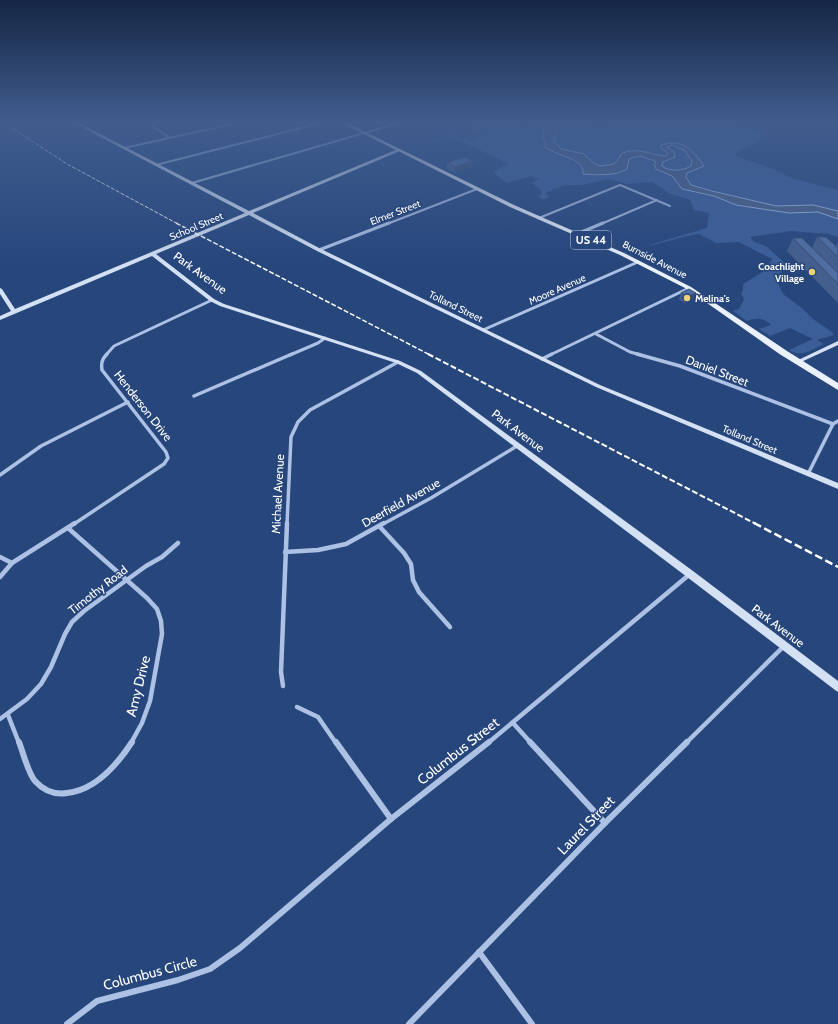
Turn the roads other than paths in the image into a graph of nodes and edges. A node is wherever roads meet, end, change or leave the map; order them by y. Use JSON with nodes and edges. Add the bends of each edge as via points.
{"nodes":[{"id":1,"x":166,"y":170,"type":"edge"},
{"id":2,"x":237,"y":170,"type":"edge"},
{"id":3,"x":352,"y":170,"type":"edge"},
{"id":4,"x":439,"y":170,"type":"edge"},
{"id":5,"x":192,"y":183,"type":"junction"},
{"id":6,"x":477,"y":189,"type":"junction"},
{"id":7,"x":657,"y":200,"type":"junction"},
{"id":8,"x":670,"y":206,"type":"dead end"},
{"id":9,"x":248,"y":214,"type":"junction"},
{"id":10,"x":539,"y":218,"type":"junction"},
{"id":11,"x":577,"y":234,"type":"junction"},
{"id":12,"x":318,"y":250,"type":"junction"},
{"id":13,"x":153,"y":254,"type":"junction"},
{"id":14,"x":638,"y":262,"type":"junction"},
{"id":15,"x":689,"y":288,"type":"junction"},
{"id":16,"x":0,"y":290,"type":"edge"},
{"id":17,"x":212,"y":300,"type":"junction"},
{"id":18,"x":14,"y":312,"type":"junction"},
{"id":19,"x":0,"y":318,"type":"edge"},
{"id":20,"x":483,"y":330,"type":"junction"},
{"id":21,"x":596,"y":334,"type":"junction"},
{"id":22,"x":325,"y":338,"type":"junction"},
{"id":23,"x":838,"y":343,"type":"edge"},
{"id":24,"x":542,"y":359,"type":"junction"},
{"id":25,"x":398,"y":362,"type":"junction"},
{"id":26,"x":797,"y":362,"type":"junction"},
{"id":27,"x":838,"y":387,"type":"edge"},
{"id":28,"x":194,"y":396,"type":"dead end"},
{"id":29,"x":128,"y":402,"type":"junction"},
{"id":30,"x":838,"y":421,"type":"edge"},
{"id":31,"x":833,"y":424,"type":"junction"},
{"id":32,"x":517,"y":446,"type":"junction"},
{"id":33,"x":0,"y":474,"type":"edge"},
{"id":34,"x":808,"y":474,"type":"junction"},
{"id":35,"x":838,"y":486,"type":"edge"},
{"id":36,"x":380,"y":527,"type":"junction"},
{"id":37,"x":68,"y":528,"type":"junction"},
{"id":38,"x":178,"y":543,"type":"dead end"},
{"id":39,"x":285,"y":552,"type":"junction"},
{"id":40,"x":0,"y":557,"type":"edge"},
{"id":41,"x":12,"y":563,"type":"junction"},
{"id":42,"x":690,"y":574,"type":"junction"},
{"id":43,"x":0,"y":577,"type":"edge"},
{"id":44,"x":126,"y":580,"type":"junction"},
{"id":45,"x":450,"y":627,"type":"dead end"},
{"id":46,"x":784,"y":646,"type":"junction"},
{"id":47,"x":283,"y":686,"type":"dead end"},
{"id":48,"x":838,"y":687,"type":"edge"},
{"id":49,"x":297,"y":707,"type":"dead end"},
{"id":50,"x":8,"y":714,"type":"junction"},
{"id":51,"x":0,"y":719,"type":"edge"},
{"id":52,"x":513,"y":723,"type":"junction"},
{"id":53,"x":391,"y":819,"type":"junction"},
{"id":54,"x":605,"y":823,"type":"junction"},
{"id":55,"x":240,"y":948,"type":"joint"},
{"id":56,"x":479,"y":952,"type":"junction"},
{"id":57,"x":67,"y":1024,"type":"edge"},
{"id":58,"x":409,"y":1024,"type":"edge"},
{"id":59,"x":532,"y":1024,"type":"edge"}],
"edges":[{"from":1,"to":5,"type":"main road","name":"Tolland Street"},
{"from":2,"to":5,"type":"street"},
{"from":3,"to":9,"type":"main road","name":"School Street"},
{"from":4,"to":6,"type":"main road","name":"Burnside Avenue","number":"US 44"},
{"from":5,"to":9,"type":"main road","name":"Tolland Street"},
{"from":6,"to":10,"type":"main road","name":"Burnside Avenue","number":"US 44"},
{"from":6,"to":12,"type":"street","name":"Elmer Street"},
{"from":7,"to":8,"type":"street"},
{"from":7,"to":10,"type":"street","via":[[620,185]]},
{"from":7,"to":11,"type":"street"},
{"from":9,"to":12,"type":"main road","name":"Tolland Street"},
{"from":9,"to":13,"type":"main road","name":"School Street"},
{"from":10,"to":11,"type":"main road","name":"Burnside Avenue","number":"US 44"},
{"from":11,"to":14,"type":"main road","name":"Burnside Avenue","number":"US 44"},
{"from":12,"to":20,"type":"main road","name":"Tolland Street"},
{"from":13,"to":17,"type":"main road","name":"Park Avenue"},
{"from":13,"to":18,"type":"main road","name":"School Street"},
{"from":14,"to":15,"type":"main road","name":"Burnside Avenue","number":"US 44"},
{"from":14,"to":20,"type":"street","name":"Moore Avenue"},
{"from":15,"to":21,"type":"street"},
{"from":15,"to":26,"type":"main road","name":"Burnside Avenue","number":"US 44"},
{"from":16,"to":18,"type":"main road"},
{"from":17,"to":22,"type":"main road","name":"Park Avenue"},
{"from":17,"to":29,"type":"street","name":"Henderson Drive","via":[[123,341],[108,351],[101,364],[102,370]]},
{"from":18,"to":19,"type":"main road","name":"School Street"},
{"from":20,"to":24,"type":"main road","name":"Tolland Street"},
{"from":21,"to":24,"type":"street"},
{"from":21,"to":31,"type":"street","name":"Daniel Street","via":[[630,352],[680,366]]},
{"from":22,"to":25,"type":"main road","name":"Park Avenue"},
{"from":22,"to":28,"type":"street"},
{"from":23,"to":26,"type":"main road"},
{"from":24,"to":34,"type":"main road","name":"Tolland Street","via":[[598,386]]},
{"from":25,"to":32,"type":"main road","name":"Park Avenue","via":[[419,372]]},
{"from":25,"to":39,"type":"street","name":"Michael Avenue","via":[[310,410],[295,426],[291,437]]},
{"from":26,"to":27,"type":"main road","name":"Burnside Avenue","number":"US 44"},
{"from":29,"to":33,"type":"street","via":[[41,446]]},
{"from":29,"to":37,"type":"street","name":"Henderson Drive","via":[[161,444],[168,458],[156,471]]},
{"from":30,"to":31,"type":"street"},
{"from":31,"to":34,"type":"street"},
{"from":32,"to":36,"type":"street","name":"Deerfield Avenue"},
{"from":32,"to":42,"type":"main road","name":"Park Avenue"},
{"from":34,"to":35,"type":"main road","name":"Tolland Street"},
{"from":36,"to":39,"type":"street","name":"Deerfield Avenue","via":[[346,544],[318,550]]},
{"from":36,"to":45,"type":"street","via":[[411,564],[413,580],[419,592]]},
{"from":37,"to":41,"type":"street","name":"Henderson Drive"},
{"from":37,"to":44,"type":"street","name":"Amy Drive"},
{"from":38,"to":44,"type":"street","name":"Timothy Road","via":[[162,557]]},
{"from":39,"to":47,"type":"street","name":"Michael Avenue","via":[[281,672]]},
{"from":40,"to":41,"type":"street"},
{"from":41,"to":43,"type":"street","name":"Henderson Drive"},
{"from":42,"to":46,"type":"main road","name":"Park Avenue"},
{"from":42,"to":52,"type":"street","name":"Columbus Street"},
{"from":44,"to":50,"type":"street","name":"Timothy Road","via":[[72,622],[42,684]]},
{"from":44,"to":50,"type":"street","name":"Amy Drive","via":[[157,609],[162,634],[150,701],[142,723],[131,744],[107,772],[94,784],[78,792],[61,794],[46,791],[34,780]]},
{"from":46,"to":48,"type":"main road","name":"Park Avenue"},
{"from":46,"to":54,"type":"street","name":"Laurel Street"},
{"from":49,"to":53,"type":"street","via":[[308,710],[318,717]]},
{"from":50,"to":51,"type":"street","name":"Timothy Road"},
{"from":52,"to":53,"type":"street","name":"Columbus Street"},
{"from":52,"to":54,"type":"street"},
{"from":53,"to":55,"type":"street","name":"Columbus Street"},
{"from":54,"to":56,"type":"street","name":"Laurel Street"},
{"from":55,"to":57,"type":"street","name":"Columbus Circle","via":[[210,969],[97,1001]]},
{"from":56,"to":58,"type":"street","name":"Laurel Street"},
{"from":56,"to":59,"type":"street"}]}
